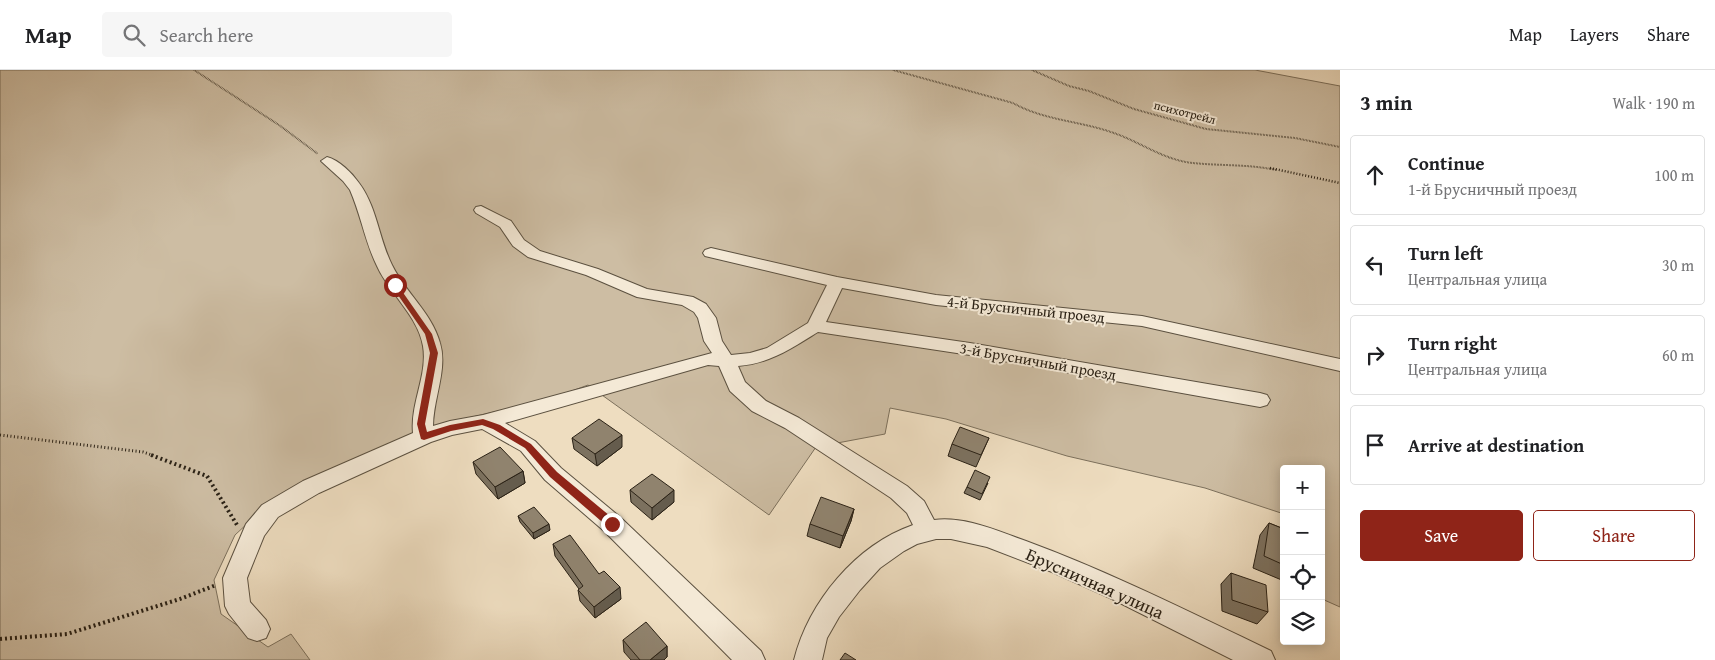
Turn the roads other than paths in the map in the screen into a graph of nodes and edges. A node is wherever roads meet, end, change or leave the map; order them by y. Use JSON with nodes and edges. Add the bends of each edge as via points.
{"nodes":[{"id":1,"x":327,"y":160,"type":"road end"},
{"id":2,"x":481,"y":210,"type":"dead end"},
{"id":3,"x":711,"y":253,"type":"dead end"},
{"id":4,"x":837,"y":282,"type":"junction"},
{"id":5,"x":815,"y":326,"type":"junction"},
{"id":6,"x":726,"y":361,"type":"junction"},
{"id":7,"x":1340,"y":364,"type":"edge"},
{"id":8,"x":1260,"y":400,"type":"dead end"},
{"id":9,"x":483,"y":422,"type":"junction"},
{"id":10,"x":424,"y":437,"type":"junction"},
{"id":11,"x":928,"y":532,"type":"junction"},
{"id":12,"x":257,"y":629,"type":"dead end"},
{"id":13,"x":751,"y":660,"type":"edge"},
{"id":14,"x":808,"y":660,"type":"edge"},
{"id":15,"x":1261,"y":660,"type":"edge"}],
"edges":[{"from":1,"to":10,"type":"street","via":[[356,188],[384,266],[429,334],[434,353],[421,424]]},
{"from":2,"to":6,"type":"street","via":[[506,224],[518,243],[534,254],[592,272],[643,293],[687,301],[700,308],[707,318],[713,341]]},
{"from":3,"to":4,"type":"street","name":"4-й Брусничный проезд"},
{"from":4,"to":5,"type":"street"},
{"from":4,"to":7,"type":"street","name":"4-й Брусничный проезд","via":[[936,300],[1142,322]]},
{"from":5,"to":6,"type":"street","via":[[773,352],[751,359]]},
{"from":5,"to":8,"type":"street","name":"3-й Брусничный проезд","via":[[970,349]]},
{"from":6,"to":9,"type":"street","via":[[708,359]]},
{"from":6,"to":11,"type":"street","via":[[737,386],[760,406],[900,492],[916,506]]},
{"from":9,"to":10,"type":"street"},
{"from":9,"to":13,"type":"street","via":[[528,446],[553,474],[612,524]]},
{"from":10,"to":12,"type":"street","via":[[311,487],[270,511],[254,531],[234,578],[238,606]]},
{"from":11,"to":14,"type":"street","name":"Брусничная улица","via":[[898,542],[866,564],[825,615]]},
{"from":11,"to":15,"type":"street","name":"Брусничная улица","via":[[950,529],[979,535],[1081,572]]}]}
